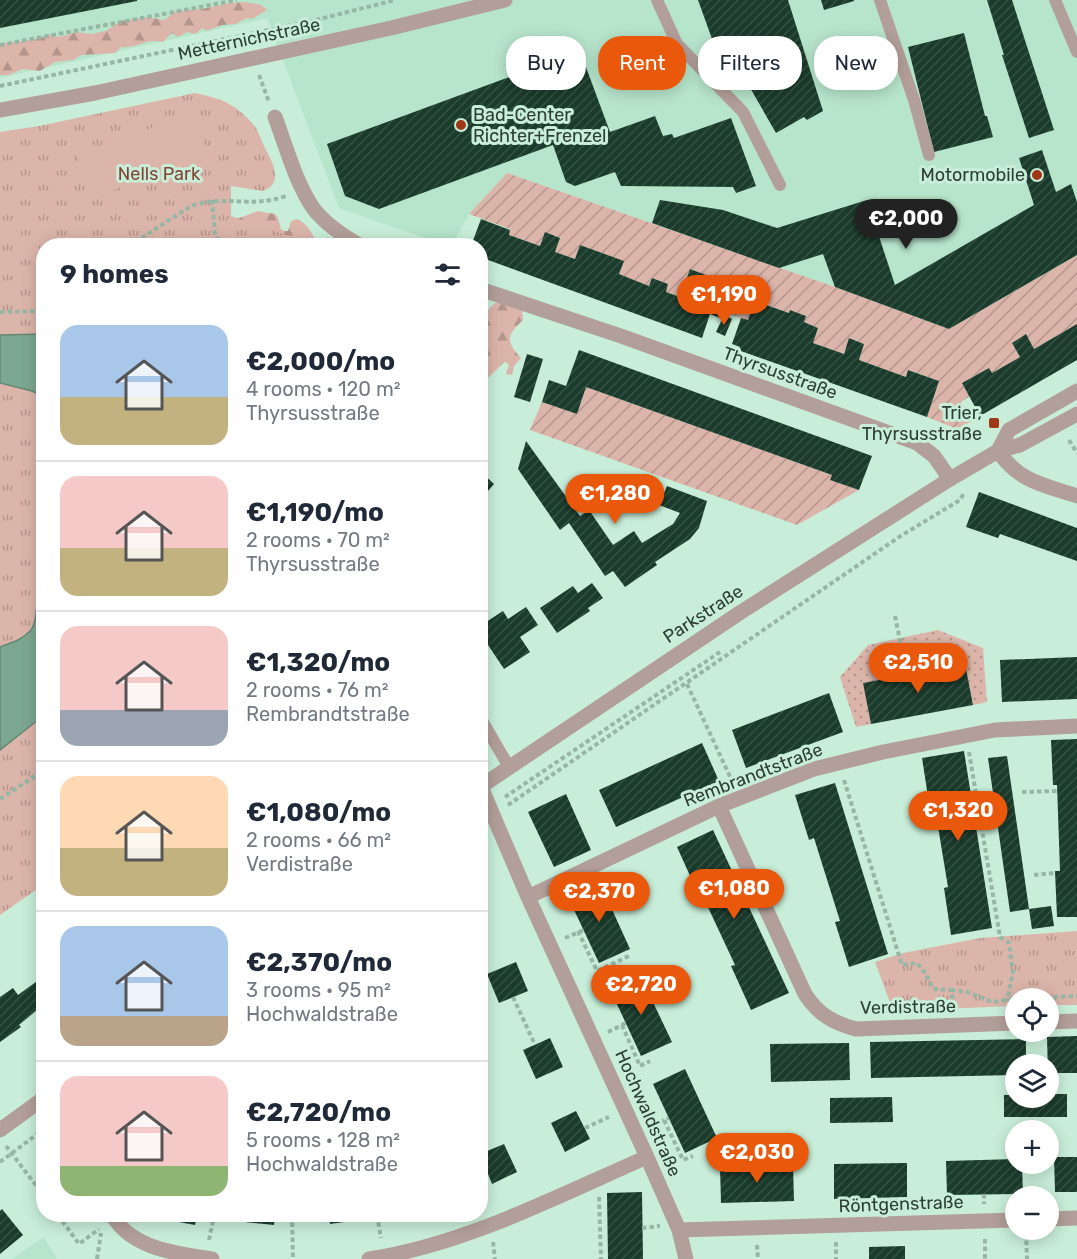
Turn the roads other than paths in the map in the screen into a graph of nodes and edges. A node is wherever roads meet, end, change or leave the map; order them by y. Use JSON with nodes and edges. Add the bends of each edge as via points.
{"nodes":[{"id":1,"x":505,"y":0,"type":"edge"},
{"id":2,"x":657,"y":0,"type":"edge"},
{"id":3,"x":880,"y":0,"type":"edge"},
{"id":4,"x":1055,"y":0,"type":"edge"},
{"id":5,"x":1077,"y":52,"type":"edge"},
{"id":6,"x":0,"y":110,"type":"edge"},
{"id":7,"x":274,"y":117,"type":"road end"},
{"id":8,"x":929,"y":154,"type":"dead end"},
{"id":9,"x":780,"y":185,"type":"dead end"},
{"id":10,"x":349,"y":238,"type":"edge"},
{"id":11,"x":488,"y":293,"type":"edge"},
{"id":12,"x":1077,"y":391,"type":"edge"},
{"id":13,"x":1077,"y":414,"type":"edge"},
{"id":14,"x":998,"y":450,"type":"junction"},
{"id":15,"x":950,"y":479,"type":"junction"},
{"id":16,"x":1077,"y":496,"type":"edge"},
{"id":17,"x":1077,"y":726,"type":"edge"},
{"id":18,"x":488,"y":731,"type":"edge"},
{"id":19,"x":509,"y":767,"type":"junction"},
{"id":20,"x":488,"y":781,"type":"edge"},
{"id":21,"x":488,"y":804,"type":"edge"},
{"id":22,"x":719,"y":806,"type":"junction"},
{"id":23,"x":528,"y":897,"type":"junction"},
{"id":24,"x":1077,"y":1021,"type":"edge"},
{"id":25,"x":1059,"y":1022,"type":"edge"},
{"id":26,"x":1005,"y":1023,"type":"edge"},
{"id":27,"x":36,"y":1106,"type":"edge"},
{"id":28,"x":3,"y":1137,"type":"edge"},
{"id":29,"x":647,"y":1157,"type":"junction"},
{"id":30,"x":1077,"y":1218,"type":"edge"},
{"id":31,"x":1059,"y":1219,"type":"edge"},
{"id":32,"x":1005,"y":1220,"type":"edge"},
{"id":33,"x":117,"y":1222,"type":"edge"},
{"id":34,"x":679,"y":1230,"type":"junction"},
{"id":35,"x":209,"y":1259,"type":"edge"},
{"id":36,"x":369,"y":1259,"type":"edge"},
{"id":37,"x":686,"y":1259,"type":"edge"}],
"edges":[{"from":1,"to":6,"type":"street","name":"Metternichstraße","via":[[252,59]]},
{"from":2,"to":9,"type":"lane","via":[[676,44],[742,112]]},
{"from":3,"to":8,"type":"lane"},
{"from":4,"to":5,"type":"lane"},
{"from":7,"to":10,"type":"street","via":[[314,208],[329,225]]},
{"from":11,"to":15,"type":"street","name":"Thyrsusstraße","via":[[918,443],[934,456]]},
{"from":12,"to":14,"type":"street","via":[[1009,430]]},
{"from":13,"to":14,"type":"street","via":[[1020,445]]},
{"from":14,"to":15,"type":"street","name":"Parkstraße"},
{"from":14,"to":16,"type":"street","via":[[1008,465],[1028,479]]},
{"from":15,"to":19,"type":"street","name":"Parkstraße"},
{"from":17,"to":22,"type":"street","name":"Rembrandtstraße","via":[[995,730],[883,752],[814,769]]},
{"from":18,"to":19,"type":"lane"},
{"from":19,"to":20,"type":"street","name":"Parkstraße"},
{"from":21,"to":23,"type":"street","name":"Hochwaldstraße"},
{"from":22,"to":23,"type":"street","name":"Rembrandtstraße"},
{"from":22,"to":26,"type":"street","name":"Verdistraße","via":[[805,994],[823,1015],[838,1025],[856,1029]]},
{"from":23,"to":29,"type":"street","name":"Hochwaldstraße"},
{"from":24,"to":25,"type":"street"},
{"from":27,"to":28,"type":"street"},
{"from":29,"to":34,"type":"street","name":"Hochwaldstraße"},
{"from":29,"to":36,"type":"street","via":[[462,1235]]},
{"from":30,"to":31,"type":"street"},
{"from":32,"to":34,"type":"street","name":"Röntgenstraße"},
{"from":33,"to":35,"type":"street","via":[[126,1233],[148,1244]]},
{"from":34,"to":37,"type":"street","name":"Hochwaldstraße"}]}
